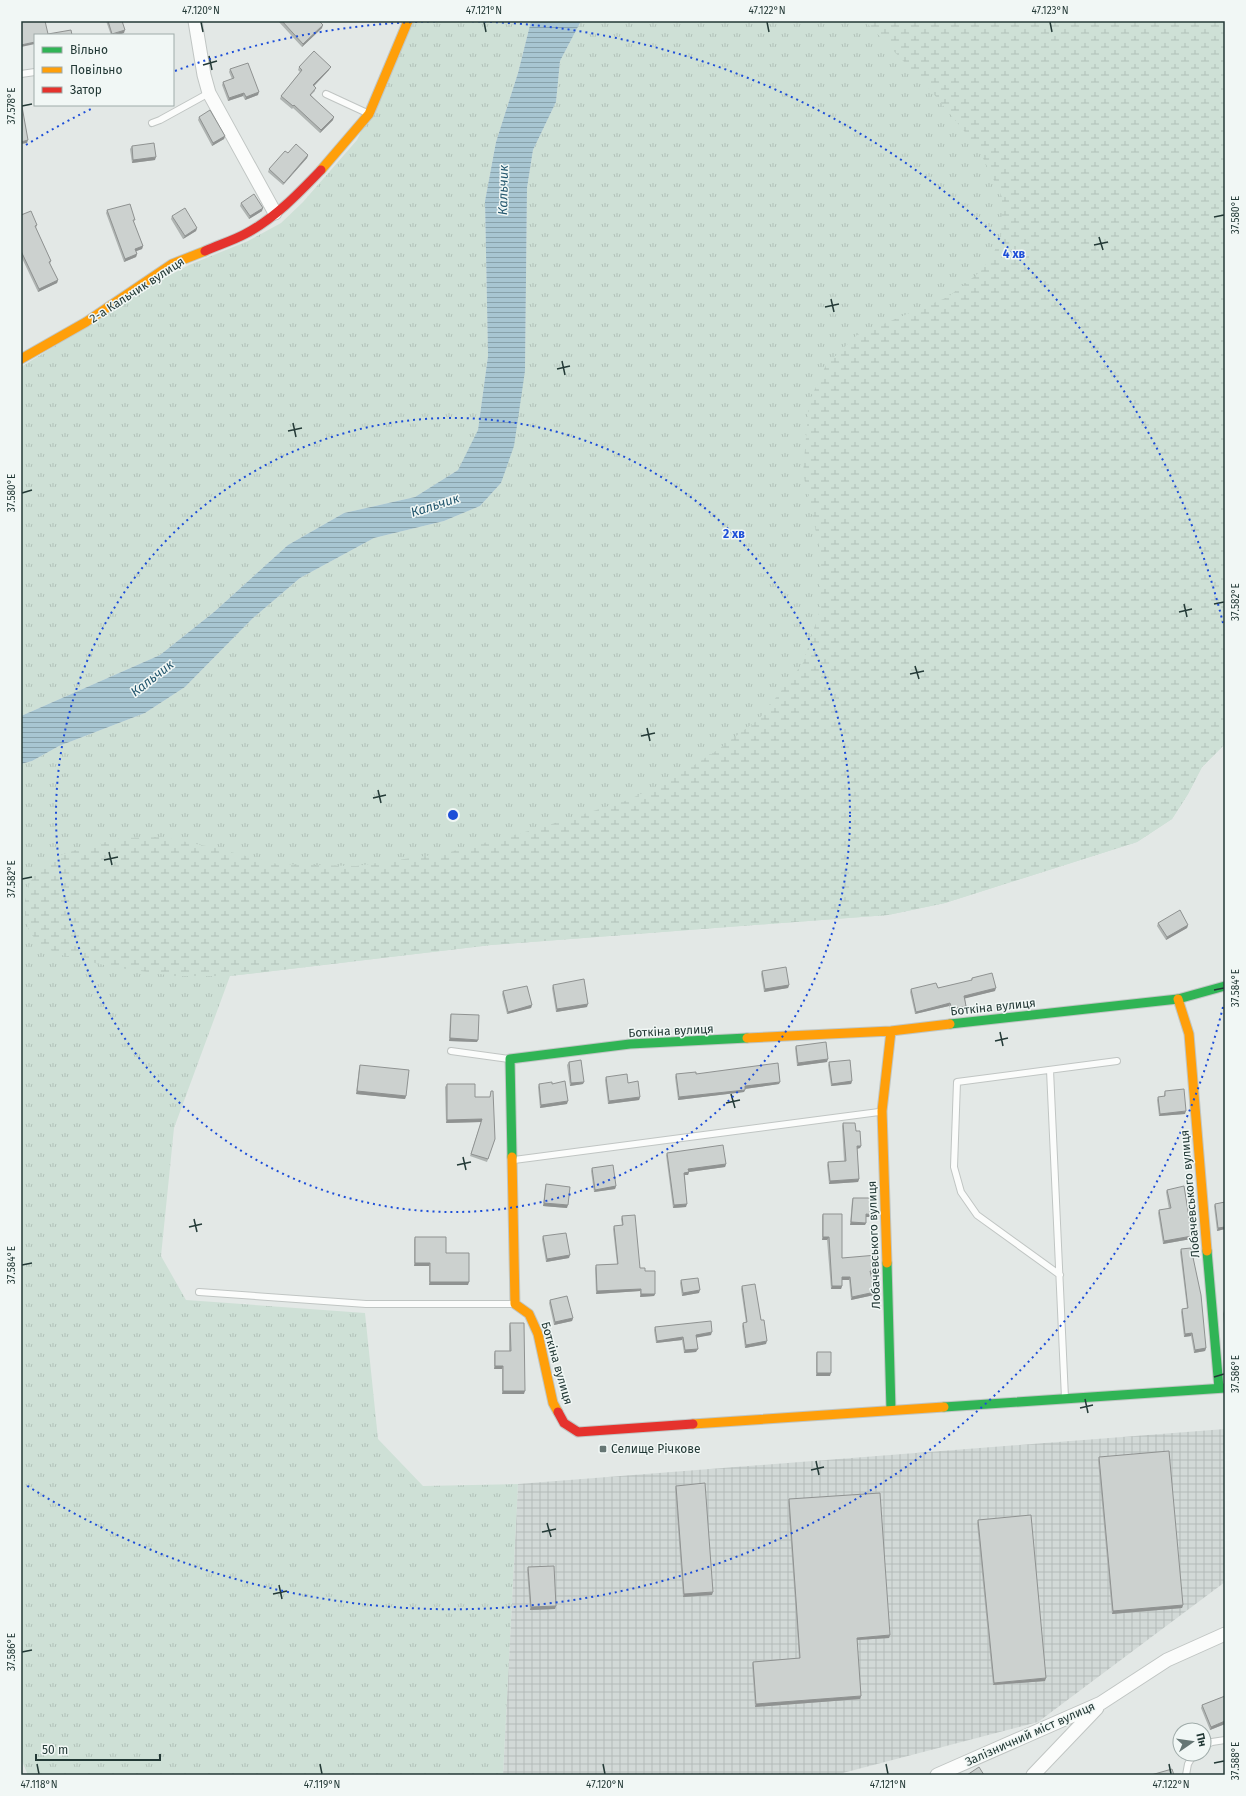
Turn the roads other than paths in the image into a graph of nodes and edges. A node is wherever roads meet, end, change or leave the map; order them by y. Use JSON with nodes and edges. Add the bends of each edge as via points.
{"nodes":[{"id":1,"x":195,"y":21,"type":"edge"},
{"id":2,"x":408,"y":21,"type":"edge"},
{"id":3,"x":34,"y":72,"type":"edge"},
{"id":4,"x":21,"y":74,"type":"edge"},
{"id":5,"x":210,"y":93,"type":"junction"},
{"id":6,"x":326,"y":94,"type":"dead end"},
{"id":7,"x":369,"y":114,"type":"junction"},
{"id":8,"x":152,"y":123,"type":"dead end"},
{"id":9,"x":275,"y":213,"type":"junction"},
{"id":10,"x":21,"y":360,"type":"edge"},
{"id":11,"x":1225,"y":986,"type":"edge"},
{"id":12,"x":1178,"y":999,"type":"junction"},
{"id":13,"x":891,"y":1031,"type":"junction"},
{"id":14,"x":451,"y":1051,"type":"dead end"},
{"id":15,"x":510,"y":1059,"type":"junction"},
{"id":16,"x":1117,"y":1062,"type":"dead end"},
{"id":17,"x":1050,"y":1070,"type":"junction"},
{"id":18,"x":882,"y":1111,"type":"junction"},
{"id":19,"x":512,"y":1160,"type":"junction"},
{"id":20,"x":1060,"y":1276,"type":"junction"},
{"id":21,"x":199,"y":1292,"type":"dead end"},
{"id":22,"x":515,"y":1304,"type":"junction"},
{"id":23,"x":1222,"y":1388,"type":"edge"},
{"id":24,"x":1065,"y":1399,"type":"junction"},
{"id":25,"x":892,"y":1410,"type":"junction"},
{"id":26,"x":578,"y":1432,"type":"joint"},
{"id":27,"x":1225,"y":1634,"type":"edge"},
{"id":28,"x":1101,"y":1704,"type":"junction"},
{"id":29,"x":1225,"y":1740,"type":"edge"},
{"id":30,"x":1212,"y":1742,"type":"edge"},
{"id":31,"x":1189,"y":1762,"type":"edge"},
{"id":32,"x":937,"y":1775,"type":"edge"},
{"id":33,"x":1033,"y":1775,"type":"edge"},
{"id":34,"x":1186,"y":1775,"type":"edge"}],
"edges":[{"from":1,"to":5,"type":"street","via":[[204,75]]},
{"from":2,"to":7,"type":"street","name":"2-а Кальчик вулиця"},
{"from":3,"to":4,"type":"lane"},
{"from":5,"to":8,"type":"lane"},
{"from":5,"to":9,"type":"street"},
{"from":6,"to":7,"type":"lane"},
{"from":7,"to":9,"type":"street","name":"2-а Кальчик вулиця","via":[[353,136],[312,181]]},
{"from":9,"to":10,"type":"street","name":"2-а Кальчик вулиця","via":[[246,234],[172,264],[86,322]]},
{"from":11,"to":12,"type":"street","name":"Боткіна вулиця"},
{"from":12,"to":13,"type":"street","name":"Боткіна вулиця"},
{"from":12,"to":23,"type":"street","name":"Лобачевського вулиця","via":[[1189,1034]]},
{"from":13,"to":15,"type":"street","name":"Боткіна вулиця","via":[[630,1044]]},
{"from":13,"to":18,"type":"street","name":"Лобачевського вулиця"},
{"from":14,"to":15,"type":"lane"},
{"from":15,"to":19,"type":"street"},
{"from":16,"to":17,"type":"lane"},
{"from":17,"to":20,"type":"lane"},
{"from":17,"to":20,"type":"lane","via":[[956,1082],[954,1167],[961,1192],[977,1215]]},
{"from":18,"to":19,"type":"lane"},
{"from":18,"to":25,"type":"street","name":"Лобачевського вулиця"},
{"from":19,"to":22,"type":"street"},
{"from":20,"to":24,"type":"lane"},
{"from":21,"to":22,"type":"lane","via":[[366,1304]]},
{"from":22,"to":26,"type":"street","name":"Боткіна вулиця","via":[[529,1314],[538,1334],[553,1403],[564,1423]]},
{"from":23,"to":24,"type":"street","name":"Лобачевського вулиця"},
{"from":24,"to":25,"type":"street","name":"Лобачевського вулиця"},
{"from":25,"to":26,"type":"street","name":"Лобачевського вулиця"},
{"from":27,"to":28,"type":"street","name":"Залізничний міст вулиця","via":[[1167,1660]]},
{"from":28,"to":32,"type":"street","name":"Залізничний міст вулиця"},
{"from":28,"to":33,"type":"street","name":"Залізничний міст вулиця"},
{"from":29,"to":30,"type":"lane"},
{"from":31,"to":34,"type":"lane"}]}
